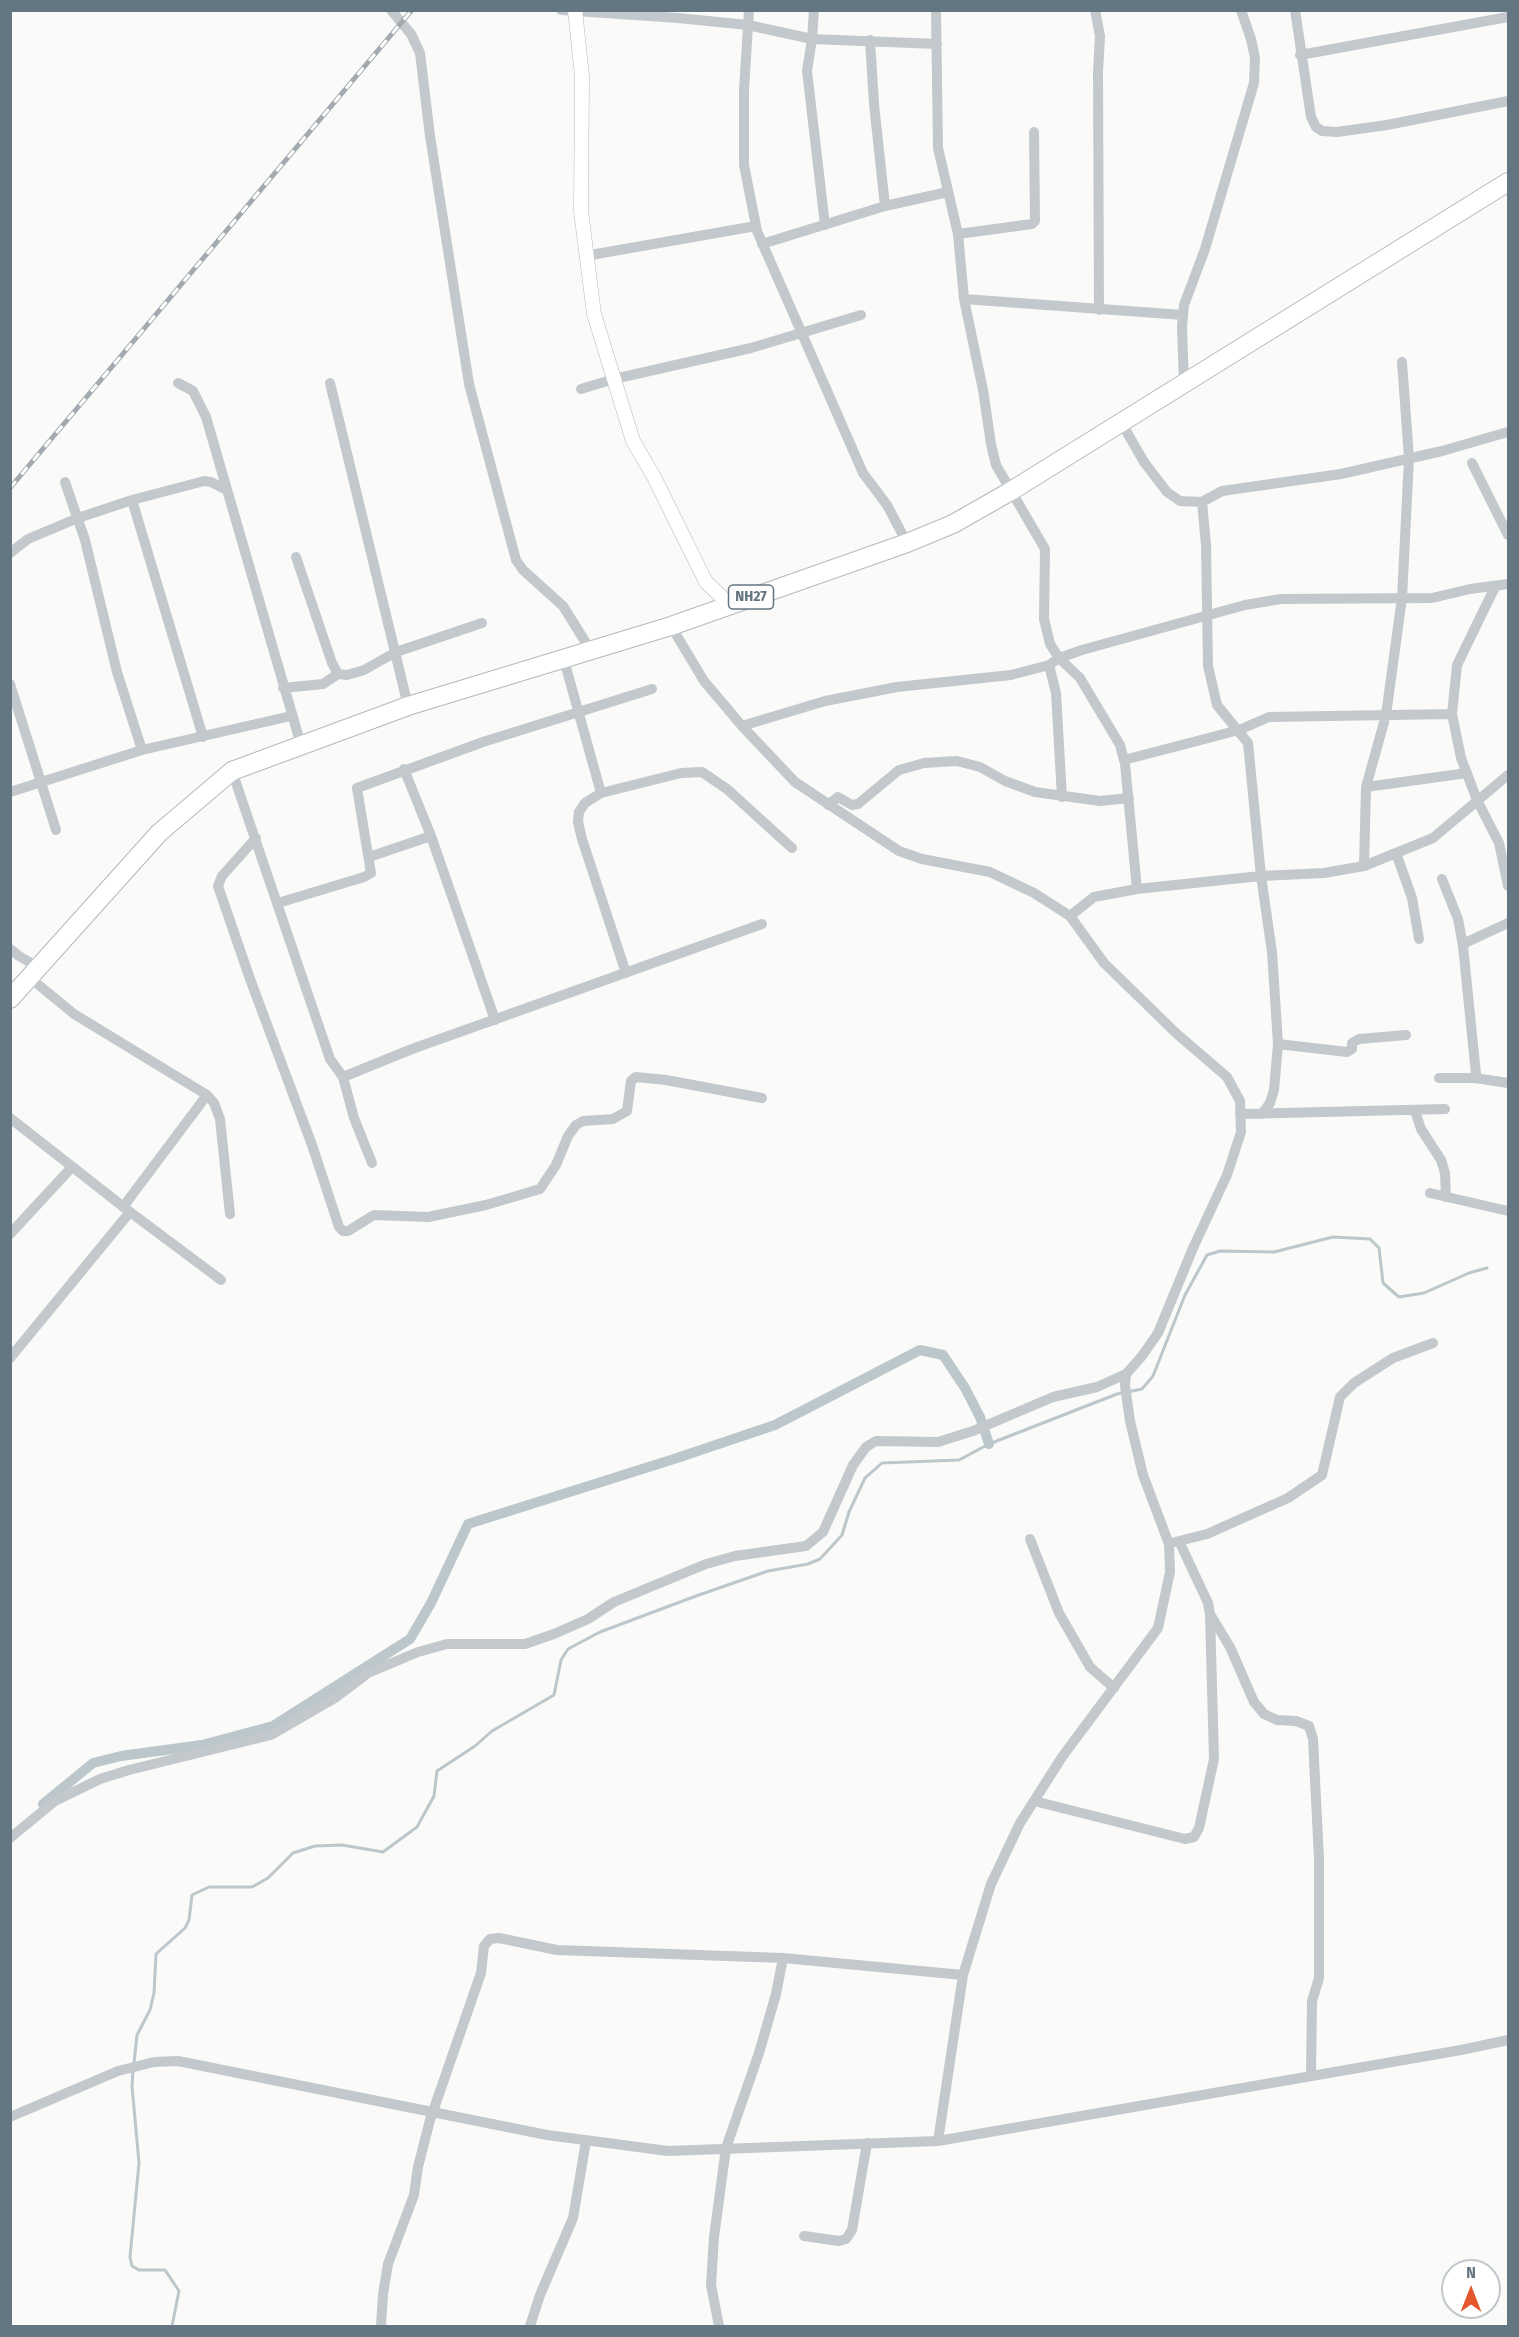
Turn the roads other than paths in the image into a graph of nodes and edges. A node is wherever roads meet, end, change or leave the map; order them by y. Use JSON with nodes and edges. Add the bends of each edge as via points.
{"nodes":[{"id":1,"x":391,"y":10,"type":"edge"},
{"id":2,"x":749,"y":10,"type":"edge"},
{"id":3,"x":814,"y":10,"type":"edge"},
{"id":4,"x":936,"y":10,"type":"edge"},
{"id":5,"x":1095,"y":10,"type":"edge"},
{"id":6,"x":1241,"y":10,"type":"edge"},
{"id":7,"x":1295,"y":10,"type":"edge"},
{"id":8,"x":570,"y":11,"type":"edge"},
{"id":9,"x":1509,"y":17,"type":"edge"},
{"id":10,"x":748,"y":25,"type":"junction"},
{"id":11,"x":812,"y":39,"type":"junction"},
{"id":12,"x":870,"y":40,"type":"junction"},
{"id":13,"x":937,"y":44,"type":"junction"},
{"id":14,"x":1300,"y":55,"type":"junction"},
{"id":15,"x":1509,"y":101,"type":"edge"},
{"id":16,"x":1034,"y":132,"type":"dead end"},
{"id":17,"x":1509,"y":182,"type":"edge"},
{"id":18,"x":948,"y":192,"type":"junction"},
{"id":19,"x":885,"y":206,"type":"junction"},
{"id":20,"x":825,"y":225,"type":"junction"},
{"id":21,"x":756,"y":226,"type":"junction"},
{"id":22,"x":958,"y":234,"type":"junction"},
{"id":23,"x":762,"y":244,"type":"junction"},
{"id":24,"x":585,"y":256,"type":"junction"},
{"id":25,"x":964,"y":298,"type":"junction"},
{"id":26,"x":1099,"y":310,"type":"junction"},
{"id":27,"x":861,"y":315,"type":"dead end"},
{"id":28,"x":1183,"y":315,"type":"junction"},
{"id":29,"x":800,"y":332,"type":"junction"},
{"id":30,"x":1402,"y":362,"type":"dead end"},
{"id":31,"x":614,"y":379,"type":"junction"},
{"id":32,"x":178,"y":383,"type":"dead end"},
{"id":33,"x":330,"y":383,"type":"dead end"},
{"id":34,"x":1184,"y":383,"type":"junction"},
{"id":35,"x":581,"y":389,"type":"dead end"},
{"id":36,"x":1121,"y":422,"type":"junction"},
{"id":37,"x":1509,"y":432,"type":"edge"},
{"id":38,"x":1409,"y":458,"type":"junction"},
{"id":39,"x":1472,"y":463,"type":"dead end"},
{"id":40,"x":65,"y":482,"type":"dead end"},
{"id":41,"x":227,"y":490,"type":"junction"},
{"id":42,"x":1011,"y":491,"type":"junction"},
{"id":43,"x":132,"y":500,"type":"junction"},
{"id":44,"x":1202,"y":502,"type":"junction"},
{"id":45,"x":78,"y":518,"type":"junction"},
{"id":46,"x":1509,"y":535,"type":"edge"},
{"id":47,"x":907,"y":543,"type":"junction"},
{"id":48,"x":10,"y":553,"type":"edge"},
{"id":49,"x":296,"y":557,"type":"dead end"},
{"id":50,"x":1509,"y":584,"type":"edge"},
{"id":51,"x":1495,"y":587,"type":"junction"},
{"id":52,"x":1402,"y":598,"type":"junction"},
{"id":53,"x":729,"y":604,"type":"junction"},
{"id":54,"x":1206,"y":615,"type":"junction"},
{"id":55,"x":482,"y":623,"type":"dead end"},
{"id":56,"x":671,"y":626,"type":"junction"},
{"id":57,"x":591,"y":651,"type":"junction"},
{"id":58,"x":396,"y":652,"type":"junction"},
{"id":59,"x":1059,"y":658,"type":"junction"},
{"id":60,"x":564,"y":660,"type":"junction"},
{"id":61,"x":1049,"y":665,"type":"junction"},
{"id":62,"x":338,"y":674,"type":"junction"},
{"id":63,"x":10,"y":684,"type":"edge"},
{"id":64,"x":284,"y":688,"type":"junction"},
{"id":65,"x":652,"y":689,"type":"dead end"},
{"id":66,"x":408,"y":706,"type":"junction"},
{"id":67,"x":580,"y":711,"type":"junction"},
{"id":68,"x":1452,"y":714,"type":"junction"},
{"id":69,"x":1386,"y":715,"type":"junction"},
{"id":70,"x":291,"y":716,"type":"junction"},
{"id":71,"x":742,"y":726,"type":"junction"},
{"id":72,"x":1239,"y":730,"type":"junction"},
{"id":73,"x":203,"y":737,"type":"junction"},
{"id":74,"x":301,"y":745,"type":"junction"},
{"id":75,"x":142,"y":750,"type":"junction"},
{"id":76,"x":1124,"y":760,"type":"junction"},
{"id":77,"x":404,"y":769,"type":"junction"},
{"id":78,"x":232,"y":771,"type":"junction"},
{"id":79,"x":1467,"y":773,"type":"junction"},
{"id":80,"x":1509,"y":775,"type":"edge"},
{"id":81,"x":41,"y":783,"type":"junction"},
{"id":82,"x":1366,"y":788,"type":"junction"},
{"id":83,"x":10,"y":792,"type":"edge"},
{"id":84,"x":601,"y":794,"type":"junction"},
{"id":85,"x":1062,"y":797,"type":"junction"},
{"id":86,"x":1128,"y":798,"type":"junction"},
{"id":87,"x":1478,"y":800,"type":"junction"},
{"id":88,"x":828,"y":805,"type":"junction"},
{"id":89,"x":56,"y":830,"type":"dead end"},
{"id":90,"x":431,"y":836,"type":"junction"},
{"id":91,"x":256,"y":838,"type":"junction"},
{"id":92,"x":1504,"y":840,"type":"edge"},
{"id":93,"x":792,"y":848,"type":"dead end"},
{"id":94,"x":1396,"y":854,"type":"junction"},
{"id":95,"x":369,"y":857,"type":"junction"},
{"id":96,"x":1364,"y":866,"type":"junction"},
{"id":97,"x":1261,"y":876,"type":"junction"},
{"id":98,"x":1442,"y":879,"type":"dead end"},
{"id":99,"x":1509,"y":886,"type":"edge"},
{"id":100,"x":1137,"y":889,"type":"junction"},
{"id":101,"x":278,"y":903,"type":"junction"},
{"id":102,"x":1070,"y":916,"type":"junction"},
{"id":103,"x":1509,"y":923,"type":"edge"},
{"id":104,"x":762,"y":924,"type":"dead end"},
{"id":105,"x":1419,"y":939,"type":"dead end"},
{"id":106,"x":1463,"y":946,"type":"junction"},
{"id":107,"x":10,"y":949,"type":"edge"},
{"id":108,"x":34,"y":972,"type":"junction"},
{"id":109,"x":626,"y":973,"type":"junction"},
{"id":110,"x":10,"y":999,"type":"edge"},
{"id":111,"x":495,"y":1020,"type":"junction"},
{"id":112,"x":1406,"y":1035,"type":"dead end"},
{"id":113,"x":1278,"y":1044,"type":"junction"},
{"id":114,"x":343,"y":1077,"type":"junction"},
{"id":115,"x":1439,"y":1078,"type":"dead end"},
{"id":116,"x":1475,"y":1078,"type":"junction"},
{"id":117,"x":1509,"y":1083,"type":"edge"},
{"id":118,"x":207,"y":1095,"type":"junction"},
{"id":119,"x":762,"y":1098,"type":"dead end"},
{"id":120,"x":1445,"y":1109,"type":"dead end"},
{"id":121,"x":1415,"y":1111,"type":"junction"},
{"id":122,"x":1240,"y":1114,"type":"junction"},
{"id":123,"x":1262,"y":1114,"type":"junction"},
{"id":124,"x":10,"y":1118,"type":"edge"},
{"id":125,"x":372,"y":1163,"type":"dead end"},
{"id":126,"x":72,"y":1167,"type":"junction"},
{"id":127,"x":1430,"y":1193,"type":"dead end"},
{"id":128,"x":1446,"y":1197,"type":"junction"},
{"id":129,"x":126,"y":1209,"type":"junction"},
{"id":130,"x":1509,"y":1211,"type":"edge"},
{"id":131,"x":230,"y":1214,"type":"dead end"},
{"id":132,"x":10,"y":1234,"type":"edge"},
{"id":133,"x":221,"y":1280,"type":"dead end"},
{"id":134,"x":1433,"y":1343,"type":"dead end"},
{"id":135,"x":10,"y":1358,"type":"edge"},
{"id":136,"x":1126,"y":1380,"type":"junction"},
{"id":137,"x":1030,"y":1539,"type":"dead end"},
{"id":138,"x":1174,"y":1542,"type":"junction"},
{"id":139,"x":1210,"y":1614,"type":"junction"},
{"id":140,"x":1114,"y":1688,"type":"junction"},
{"id":141,"x":1034,"y":1802,"type":"junction"},
{"id":142,"x":10,"y":1838,"type":"edge"},
{"id":143,"x":783,"y":1958,"type":"junction"},
{"id":144,"x":963,"y":1975,"type":"junction"},
{"id":145,"x":1509,"y":2040,"type":"edge"},
{"id":146,"x":1311,"y":2075,"type":"junction"},
{"id":147,"x":432,"y":2112,"type":"junction"},
{"id":148,"x":10,"y":2117,"type":"edge"},
{"id":149,"x":586,"y":2140,"type":"junction"},
{"id":150,"x":938,"y":2141,"type":"junction"},
{"id":151,"x":867,"y":2143,"type":"junction"},
{"id":152,"x":726,"y":2148,"type":"junction"},
{"id":153,"x":804,"y":2236,"type":"dead end"},
{"id":154,"x":381,"y":2326,"type":"edge"},
{"id":155,"x":531,"y":2326,"type":"edge"},
{"id":156,"x":719,"y":2326,"type":"edge"}],
"edges":[{"from":1,"to":57,"type":"street","via":[[411,34],[420,53],[470,384],[516,560],[563,606]]},
{"from":2,"to":10,"type":"street"},
{"from":3,"to":11,"type":"street"},
{"from":4,"to":13,"type":"street"},
{"from":5,"to":26,"type":"street","via":[[1100,36]]},
{"from":6,"to":28,"type":"street","via":[[1255,58],[1254,83]]},
{"from":7,"to":14,"type":"street"},
{"from":8,"to":10,"type":"street"},
{"from":8,"to":24,"type":"street","via":[[582,76],[580,211]]},
{"from":9,"to":14,"type":"street"},
{"from":10,"to":11,"type":"street"},
{"from":10,"to":21,"type":"street","via":[[744,165]]},
{"from":11,"to":12,"type":"street"},
{"from":11,"to":20,"type":"street","via":[[807,71]]},
{"from":12,"to":13,"type":"street"},
{"from":12,"to":19,"type":"street"},
{"from":13,"to":18,"type":"street","via":[[938,148]]},
{"from":14,"to":15,"type":"street","via":[[1311,117],[1322,131],[1387,125]]},
{"from":16,"to":22,"type":"street","via":[[1035,221]]},
{"from":17,"to":34,"type":"highway","number":"NH27"},
{"from":18,"to":19,"type":"street"},
{"from":18,"to":22,"type":"street"},
{"from":19,"to":20,"type":"street"},
{"from":20,"to":23,"type":"street"},
{"from":21,"to":23,"type":"street"},
{"from":21,"to":24,"type":"street"},
{"from":22,"to":25,"type":"street"},
{"from":23,"to":29,"type":"street"},
{"from":24,"to":31,"type":"street","via":[[594,314]]},
{"from":25,"to":26,"type":"street"},
{"from":25,"to":42,"type":"street","via":[[996,465]]},
{"from":26,"to":28,"type":"street"},
{"from":27,"to":29,"type":"street"},
{"from":28,"to":34,"type":"street"},
{"from":29,"to":31,"type":"street","via":[[751,348]]},
{"from":29,"to":47,"type":"street","via":[[862,473],[887,505]]},
{"from":30,"to":38,"type":"street"},
{"from":31,"to":35,"type":"street"},
{"from":31,"to":53,"type":"street","via":[[633,441],[706,582]]},
{"from":32,"to":41,"type":"street","via":[[193,391],[206,417]]},
{"from":33,"to":58,"type":"street"},
{"from":34,"to":36,"type":"highway","number":"NH27"},
{"from":36,"to":42,"type":"highway","number":"NH27"},
{"from":36,"to":44,"type":"street","via":[[1167,492],[1180,501]]},
{"from":37,"to":38,"type":"street"},
{"from":38,"to":44,"type":"street","via":[[1341,474],[1231,489]]},
{"from":38,"to":52,"type":"street"},
{"from":39,"to":46,"type":"street"},
{"from":40,"to":45,"type":"street"},
{"from":41,"to":43,"type":"street","via":[[204,481]]},
{"from":41,"to":64,"type":"street"},
{"from":42,"to":47,"type":"highway","number":"NH27","via":[[953,524]]},
{"from":42,"to":59,"type":"street","via":[[1046,549],[1044,619],[1050,644]]},
{"from":43,"to":45,"type":"street"},
{"from":43,"to":73,"type":"street"},
{"from":44,"to":54,"type":"street"},
{"from":45,"to":48,"type":"street","via":[[28,539]]},
{"from":45,"to":75,"type":"street","via":[[117,672]]},
{"from":47,"to":53,"type":"highway","number":"NH27"},
{"from":49,"to":62,"type":"street"},
{"from":50,"to":51,"type":"street"},
{"from":51,"to":52,"type":"street","via":[[1432,598]]},
{"from":51,"to":68,"type":"street","via":[[1456,665]]},
{"from":52,"to":54,"type":"street","via":[[1281,599]]},
{"from":52,"to":69,"type":"street"},
{"from":53,"to":56,"type":"highway","number":"NH27"},
{"from":54,"to":59,"type":"street"},
{"from":54,"to":72,"type":"street","via":[[1208,666],[1217,705]]},
{"from":55,"to":58,"type":"street"},
{"from":56,"to":57,"type":"highway","number":"NH27"},
{"from":56,"to":71,"type":"street","via":[[704,681]]},
{"from":57,"to":60,"type":"highway","number":"NH27"},
{"from":58,"to":62,"type":"street","via":[[364,670]]},
{"from":58,"to":66,"type":"street"},
{"from":59,"to":61,"type":"street"},
{"from":59,"to":76,"type":"street","via":[[1080,678],[1120,745]]},
{"from":60,"to":66,"type":"highway","number":"NH27"},
{"from":60,"to":67,"type":"street"},
{"from":61,"to":71,"type":"street","via":[[1011,675],[897,687],[825,700]]},
{"from":61,"to":85,"type":"street","via":[[1056,693]]},
{"from":62,"to":64,"type":"street","via":[[323,684]]},
{"from":63,"to":81,"type":"street"},
{"from":64,"to":70,"type":"street"},
{"from":65,"to":67,"type":"street"},
{"from":66,"to":74,"type":"highway","number":"NH27"},
{"from":67,"to":77,"type":"street"},
{"from":67,"to":84,"type":"street"},
{"from":68,"to":69,"type":"street"},
{"from":68,"to":79,"type":"street"},
{"from":69,"to":72,"type":"street","via":[[1269,717]]},
{"from":69,"to":82,"type":"street"},
{"from":70,"to":73,"type":"street"},
{"from":70,"to":74,"type":"street"},
{"from":71,"to":88,"type":"street","via":[[795,782]]},
{"from":72,"to":76,"type":"street"},
{"from":72,"to":97,"type":"street","via":[[1250,754]]},
{"from":73,"to":75,"type":"street"},
{"from":74,"to":78,"type":"highway","number":"NH27"},
{"from":75,"to":81,"type":"street"},
{"from":76,"to":86,"type":"street"},
{"from":77,"to":90,"type":"street"},
{"from":77,"to":95,"type":"street","via":[[357,788]]},
{"from":78,"to":91,"type":"street"},
{"from":78,"to":108,"type":"highway","number":"NH27","via":[[159,833]]},
{"from":79,"to":82,"type":"street"},
{"from":79,"to":87,"type":"street"},
{"from":80,"to":87,"type":"street"},
{"from":81,"to":83,"type":"street"},
{"from":81,"to":89,"type":"street"},
{"from":82,"to":96,"type":"street"},
{"from":84,"to":93,"type":"street","via":[[681,773],[702,772],[727,789]]},
{"from":84,"to":109,"type":"street","via":[[585,803],[578,822]]},
{"from":85,"to":86,"type":"street","via":[[1100,801]]},
{"from":85,"to":88,"type":"street","via":[[1035,792],[981,767],[957,761],[924,763],[899,770],[858,804],[838,797]]},
{"from":86,"to":100,"type":"street"},
{"from":87,"to":92,"type":"street"},
{"from":87,"to":94,"type":"street","via":[[1433,838]]},
{"from":88,"to":102,"type":"street","via":[[899,851],[990,872]]},
{"from":90,"to":95,"type":"street"},
{"from":90,"to":111,"type":"street"},
{"from":91,"to":101,"type":"street"},
{"from":91,"to":119,"type":"street","via":[[222,876],[218,886],[343,1231],[374,1215],[428,1217],[540,1189],[576,1125],[612,1119],[627,1111],[631,1081],[636,1077]]},
{"from":92,"to":99,"type":"street"},
{"from":94,"to":96,"type":"street"},
{"from":94,"to":105,"type":"street","via":[[1412,898]]},
{"from":95,"to":101,"type":"street","via":[[371,873],[364,878]]},
{"from":96,"to":97,"type":"street","via":[[1324,873]]},
{"from":97,"to":100,"type":"street"},
{"from":97,"to":113,"type":"street","via":[[1272,952]]},
{"from":98,"to":106,"type":"street","via":[[1458,919]]},
{"from":100,"to":102,"type":"street","via":[[1094,897]]},
{"from":101,"to":114,"type":"street","via":[[330,1059]]},
{"from":102,"to":122,"type":"street","via":[[1104,963],[1227,1077],[1240,1101]]},
{"from":103,"to":106,"type":"street"},
{"from":104,"to":109,"type":"street"},
{"from":106,"to":116,"type":"street"},
{"from":107,"to":108,"type":"street"},
{"from":108,"to":110,"type":"highway","number":"NH27"},
{"from":108,"to":118,"type":"street","via":[[74,1014]]},
{"from":109,"to":111,"type":"street"},
{"from":111,"to":114,"type":"street"},
{"from":112,"to":113,"type":"street","via":[[1359,1039],[1347,1052]]},
{"from":113,"to":123,"type":"street","via":[[1274,1090]]},
{"from":114,"to":125,"type":"street"},
{"from":115,"to":116,"type":"street"},
{"from":116,"to":117,"type":"street"},
{"from":118,"to":129,"type":"street"},
{"from":118,"to":131,"type":"street","via":[[220,1119]]},
{"from":120,"to":121,"type":"street"},
{"from":121,"to":123,"type":"street"},
{"from":121,"to":128,"type":"street","via":[[1443,1166]]},
{"from":122,"to":123,"type":"street"},
{"from":122,"to":136,"type":"street","via":[[1241,1132],[1227,1175],[1158,1333]]},
{"from":124,"to":126,"type":"street"},
{"from":126,"to":129,"type":"street"},
{"from":126,"to":132,"type":"street"},
{"from":127,"to":128,"type":"street"},
{"from":128,"to":130,"type":"street"},
{"from":129,"to":133,"type":"street"},
{"from":129,"to":135,"type":"street"},
{"from":134,"to":138,"type":"street","via":[[1394,1358],[1354,1383],[1340,1397],[1322,1474],[1288,1498],[1207,1534]]},
{"from":136,"to":138,"type":"street","via":[[1143,1475]]},
{"from":136,"to":142,"type":"street","via":[[1053,1397],[938,1442],[876,1441],[853,1465],[823,1532],[806,1546],[706,1564],[525,1644],[447,1644],[418,1652],[368,1673],[335,1698],[271,1735],[100,1779],[55,1801]]},
{"from":137,"to":140,"type":"street","via":[[1059,1612],[1090,1667]]},
{"from":138,"to":139,"type":"street","via":[[1208,1603]]},
{"from":138,"to":140,"type":"street","via":[[1158,1628]]},
{"from":139,"to":141,"type":"street","via":[[1214,1759],[1194,1836],[1185,1839]]},
{"from":139,"to":146,"type":"street","via":[[1230,1647],[1254,1702],[1264,1714],[1309,1726],[1313,1739],[1319,1978],[1312,2001]]},
{"from":140,"to":141,"type":"street"},
{"from":141,"to":144,"type":"street","via":[[991,1884]]},
{"from":143,"to":144,"type":"street"},
{"from":143,"to":147,"type":"street","via":[[557,1950],[490,1939],[484,1946],[481,1973]]},
{"from":143,"to":152,"type":"street","via":[[759,2053]]},
{"from":144,"to":150,"type":"street"},
{"from":145,"to":146,"type":"street"},
{"from":146,"to":150,"type":"street"},
{"from":147,"to":148,"type":"street","via":[[178,2061],[118,2071]]},
{"from":147,"to":149,"type":"street"},
{"from":147,"to":154,"type":"street","via":[[414,2195],[388,2264]]},
{"from":149,"to":152,"type":"street","via":[[668,2151]]},
{"from":149,"to":155,"type":"street","via":[[573,2218]]},
{"from":150,"to":151,"type":"street"},
{"from":151,"to":152,"type":"street"},
{"from":151,"to":153,"type":"street","via":[[852,2230],[846,2239]]},
{"from":152,"to":156,"type":"street","via":[[711,2284]]}]}
